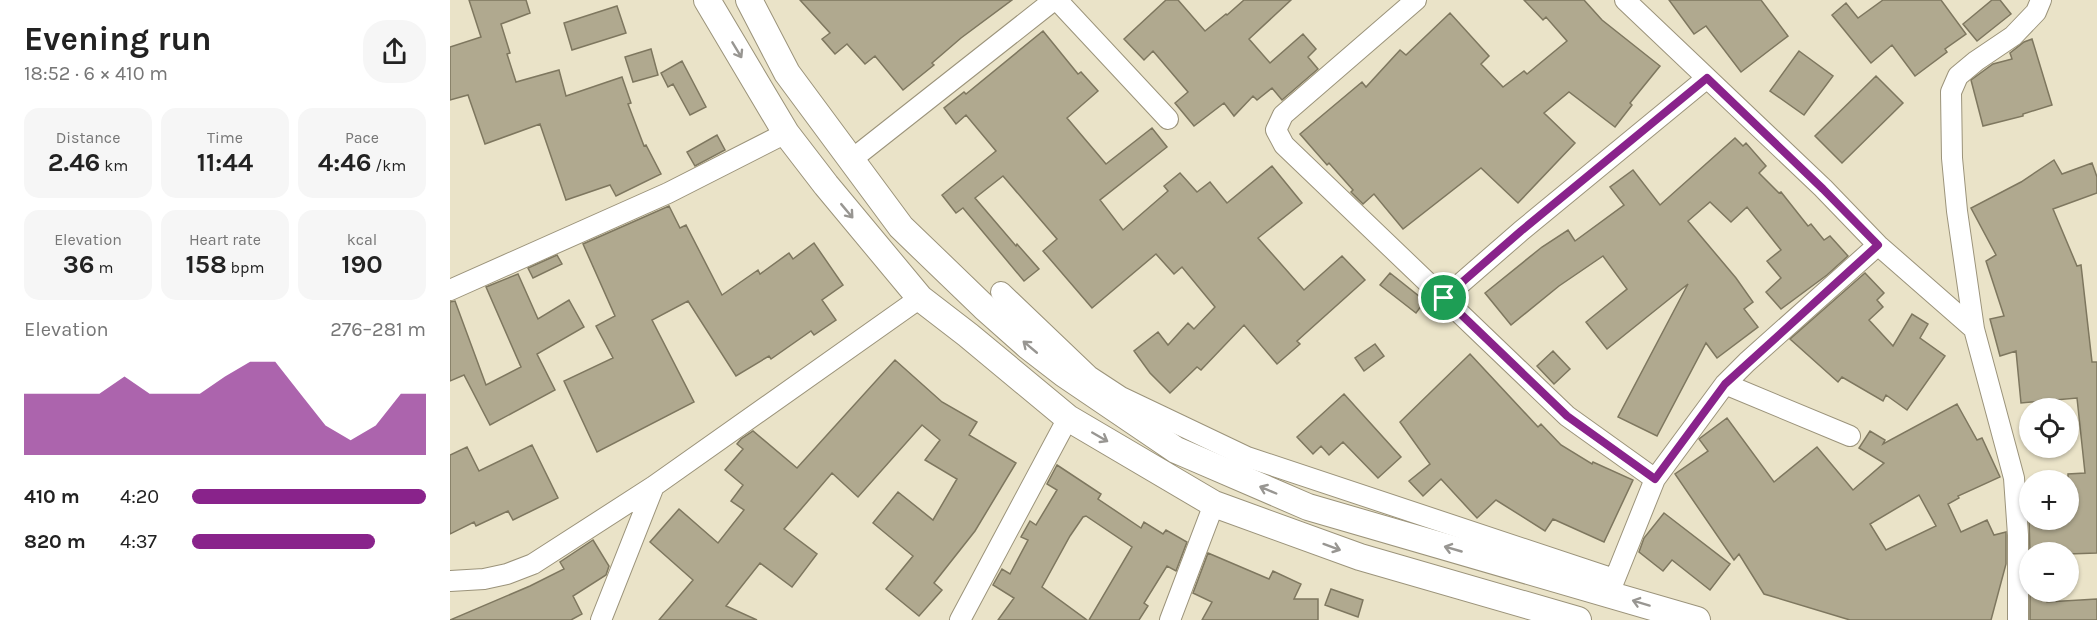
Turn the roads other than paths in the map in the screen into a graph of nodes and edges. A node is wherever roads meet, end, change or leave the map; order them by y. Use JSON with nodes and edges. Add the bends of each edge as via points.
{"nodes":[{"id":1,"x":706,"y":0,"type":"edge"},
{"id":2,"x":749,"y":0,"type":"edge"},
{"id":3,"x":1055,"y":0,"type":"edge"},
{"id":4,"x":1416,"y":0,"type":"edge"},
{"id":5,"x":2041,"y":0,"type":"edge"},
{"id":6,"x":1638,"y":4,"type":"edge"},
{"id":7,"x":1707,"y":78,"type":"junction"},
{"id":8,"x":1168,"y":119,"type":"dead end"},
{"id":9,"x":786,"y":133,"type":"junction"},
{"id":10,"x":851,"y":160,"type":"junction"},
{"id":11,"x":1878,"y":245,"type":"junction"},
{"id":12,"x":452,"y":283,"type":"edge"},
{"id":13,"x":1001,"y":292,"type":"dead end"},
{"id":14,"x":920,"y":298,"type":"junction"},
{"id":15,"x":1444,"y":298,"type":"junction"},
{"id":16,"x":1974,"y":329,"type":"junction"},
{"id":17,"x":1725,"y":384,"type":"junction"},
{"id":18,"x":1068,"y":418,"type":"junction"},
{"id":19,"x":1850,"y":436,"type":"dead end"},
{"id":20,"x":1655,"y":479,"type":"junction"},
{"id":21,"x":654,"y":486,"type":"junction"},
{"id":22,"x":1214,"y":504,"type":"junction"},
{"id":23,"x":450,"y":581,"type":"edge"},
{"id":24,"x":1611,"y":586,"type":"junction"},
{"id":25,"x":601,"y":620,"type":"edge"},
{"id":26,"x":960,"y":620,"type":"edge"},
{"id":27,"x":1170,"y":620,"type":"edge"},
{"id":28,"x":1578,"y":620,"type":"edge"},
{"id":29,"x":1696,"y":620,"type":"edge"},
{"id":30,"x":2018,"y":620,"type":"edge"}],
"edges":[{"from":1,"to":9,"type":"street","one_way":true},
{"from":2,"to":10,"type":"street","via":[[787,73]]},
{"from":3,"to":8,"type":"street"},
{"from":3,"to":10,"type":"street"},
{"from":4,"to":15,"type":"street","via":[[1283,115],[1276,130],[1284,145]]},
{"from":5,"to":16,"type":"street","via":[[2036,12],[2013,36],[1958,76],[1951,92],[1957,211]]},
{"from":6,"to":7,"type":"street"},
{"from":7,"to":11,"type":"street"},
{"from":7,"to":15,"type":"street"},
{"from":9,"to":12,"type":"street","via":[[668,193]]},
{"from":9,"to":14,"type":"street","one_way":true},
{"from":24,"to":10,"type":"street","one_way":true,"via":[[1308,507],[1176,450],[1064,374],[984,307],[901,227]]},
{"from":11,"to":16,"type":"street"},
{"from":11,"to":17,"type":"street"},
{"from":13,"to":24,"type":"street","via":[[1089,376],[1121,397],[1247,457]]},
{"from":14,"to":18,"type":"street"},
{"from":14,"to":21,"type":"street"},
{"from":15,"to":20,"type":"street","via":[[1567,416]]},
{"from":16,"to":30,"type":"street","via":[[2014,478]]},
{"from":17,"to":19,"type":"street"},
{"from":17,"to":20,"type":"street"},
{"from":18,"to":22,"type":"street","one_way":true},
{"from":18,"to":26,"type":"street"},
{"from":20,"to":24,"type":"street"},
{"from":21,"to":23,"type":"street","via":[[533,564],[484,579]]},
{"from":21,"to":25,"type":"street"},
{"from":22,"to":27,"type":"street"},
{"from":22,"to":28,"type":"street","one_way":true,"via":[[1360,557]]},
{"from":29,"to":24,"type":"street","one_way":true}]}
